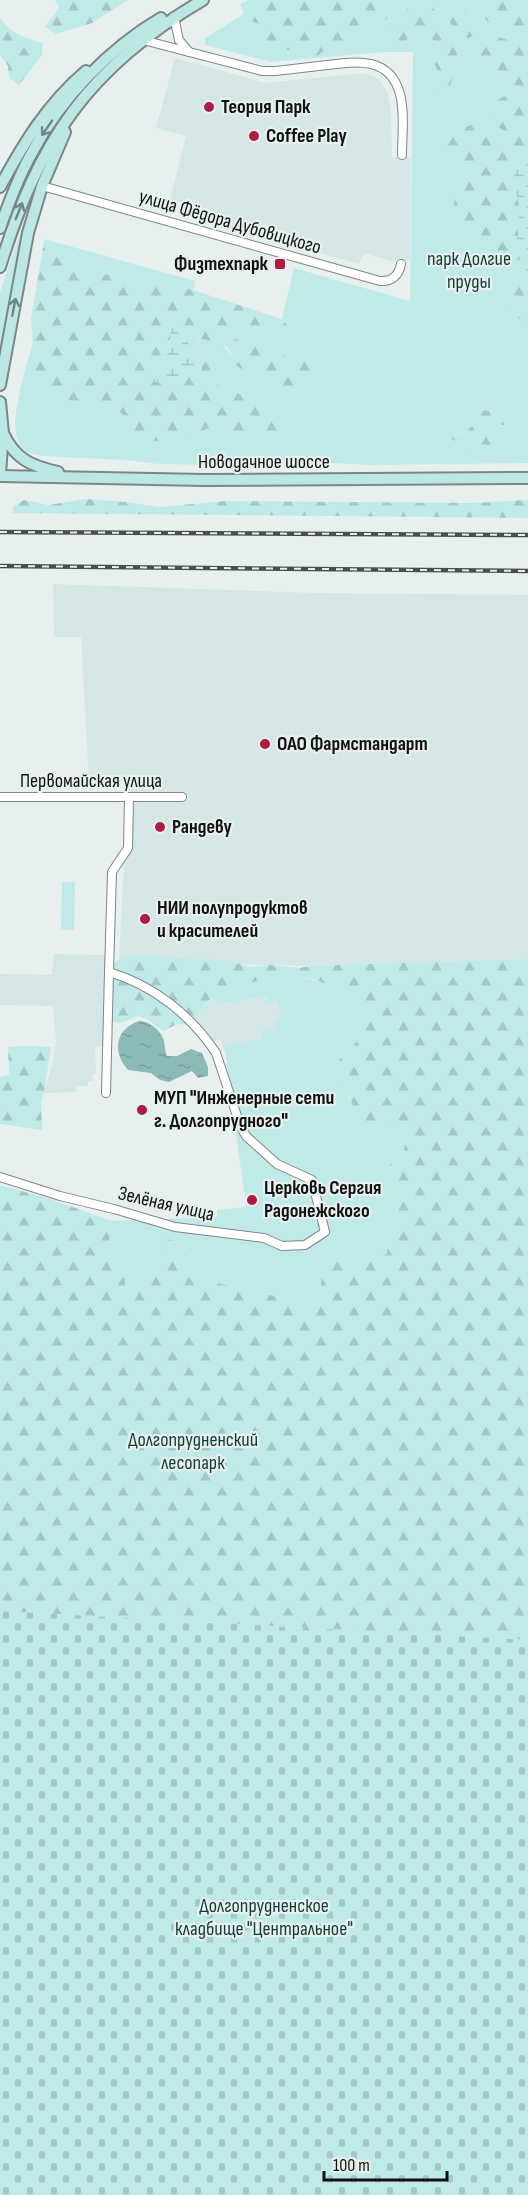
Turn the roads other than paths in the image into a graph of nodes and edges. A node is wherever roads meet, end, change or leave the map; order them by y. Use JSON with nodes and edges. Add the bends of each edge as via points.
{"nodes":[{"id":1,"x":196,"y":0,"type":"edge"},
{"id":2,"x":202,"y":0,"type":"edge"},
{"id":3,"x":174,"y":17,"type":"junction"},
{"id":4,"x":130,"y":39,"type":"junction"},
{"id":5,"x":143,"y":40,"type":"junction"},
{"id":6,"x":190,"y":53,"type":"junction"},
{"id":7,"x":112,"y":66,"type":"junction"},
{"id":8,"x":402,"y":155,"type":"dead end"},
{"id":9,"x":42,"y":186,"type":"junction"},
{"id":10,"x":0,"y":187,"type":"edge"},
{"id":11,"x":0,"y":228,"type":"edge"},
{"id":12,"x":401,"y":264,"type":"dead end"},
{"id":13,"x":0,"y":267,"type":"edge"},
{"id":14,"x":0,"y":385,"type":"edge"},
{"id":15,"x":0,"y":402,"type":"edge"},
{"id":16,"x":3,"y":433,"type":"junction"},
{"id":17,"x":0,"y":475,"type":"edge"},
{"id":18,"x":76,"y":476,"type":"junction"},
{"id":19,"x":528,"y":478,"type":"edge"},
{"id":20,"x":0,"y":797,"type":"edge"},
{"id":21,"x":182,"y":797,"type":"dead end"},
{"id":22,"x":129,"y":798,"type":"junction"},
{"id":23,"x":109,"y":972,"type":"junction"},
{"id":24,"x":106,"y":1093,"type":"dead end"},
{"id":25,"x":0,"y":1177,"type":"edge"}],
"edges":[{"from":1,"to":4,"type":"street"},
{"from":2,"to":3,"type":"street"},
{"from":3,"to":5,"type":"street"},
{"from":3,"to":6,"type":"street","via":[[179,40]]},
{"from":4,"to":10,"type":"street","via":[[98,60],[57,99],[27,139]]},
{"from":4,"to":11,"type":"street","one_way":true,"via":[[82,84],[48,127],[20,176]]},
{"from":5,"to":6,"type":"street"},
{"from":5,"to":7,"type":"street"},
{"from":6,"to":8,"type":"street","via":[[262,71],[359,61],[374,64],[385,71],[399,90]]},
{"from":7,"to":9,"type":"street","via":[[75,115]]},
{"from":13,"to":7,"type":"street","one_way":true,"via":[[16,218],[44,155],[71,111]]},
{"from":9,"to":12,"type":"street","name":"улица Фёдора Дубовицкого","via":[[380,281],[393,278]]},
{"from":14,"to":9,"type":"street","one_way":true,"via":[[28,233]]},
{"from":15,"to":16,"type":"street"},
{"from":16,"to":17,"type":"street"},
{"from":16,"to":18,"type":"street","via":[[9,446],[28,463]]},
{"from":17,"to":18,"type":"street","name":"Новодачное шоссе"},
{"from":18,"to":19,"type":"street","name":"Новодачное шоссе","via":[[204,480]]},
{"from":20,"to":22,"type":"street","name":"Первомайская улица"},
{"from":21,"to":22,"type":"street","name":"Первомайская улица"},
{"from":22,"to":23,"type":"street","via":[[128,848],[112,872]]},
{"from":23,"to":24,"type":"street"},
{"from":23,"to":25,"type":"street","name":"Зелёная улица","via":[[130,978],[192,1022],[216,1053],[246,1136],[277,1164],[312,1180],[325,1232],[305,1245],[282,1246],[264,1238],[175,1227]]}]}
